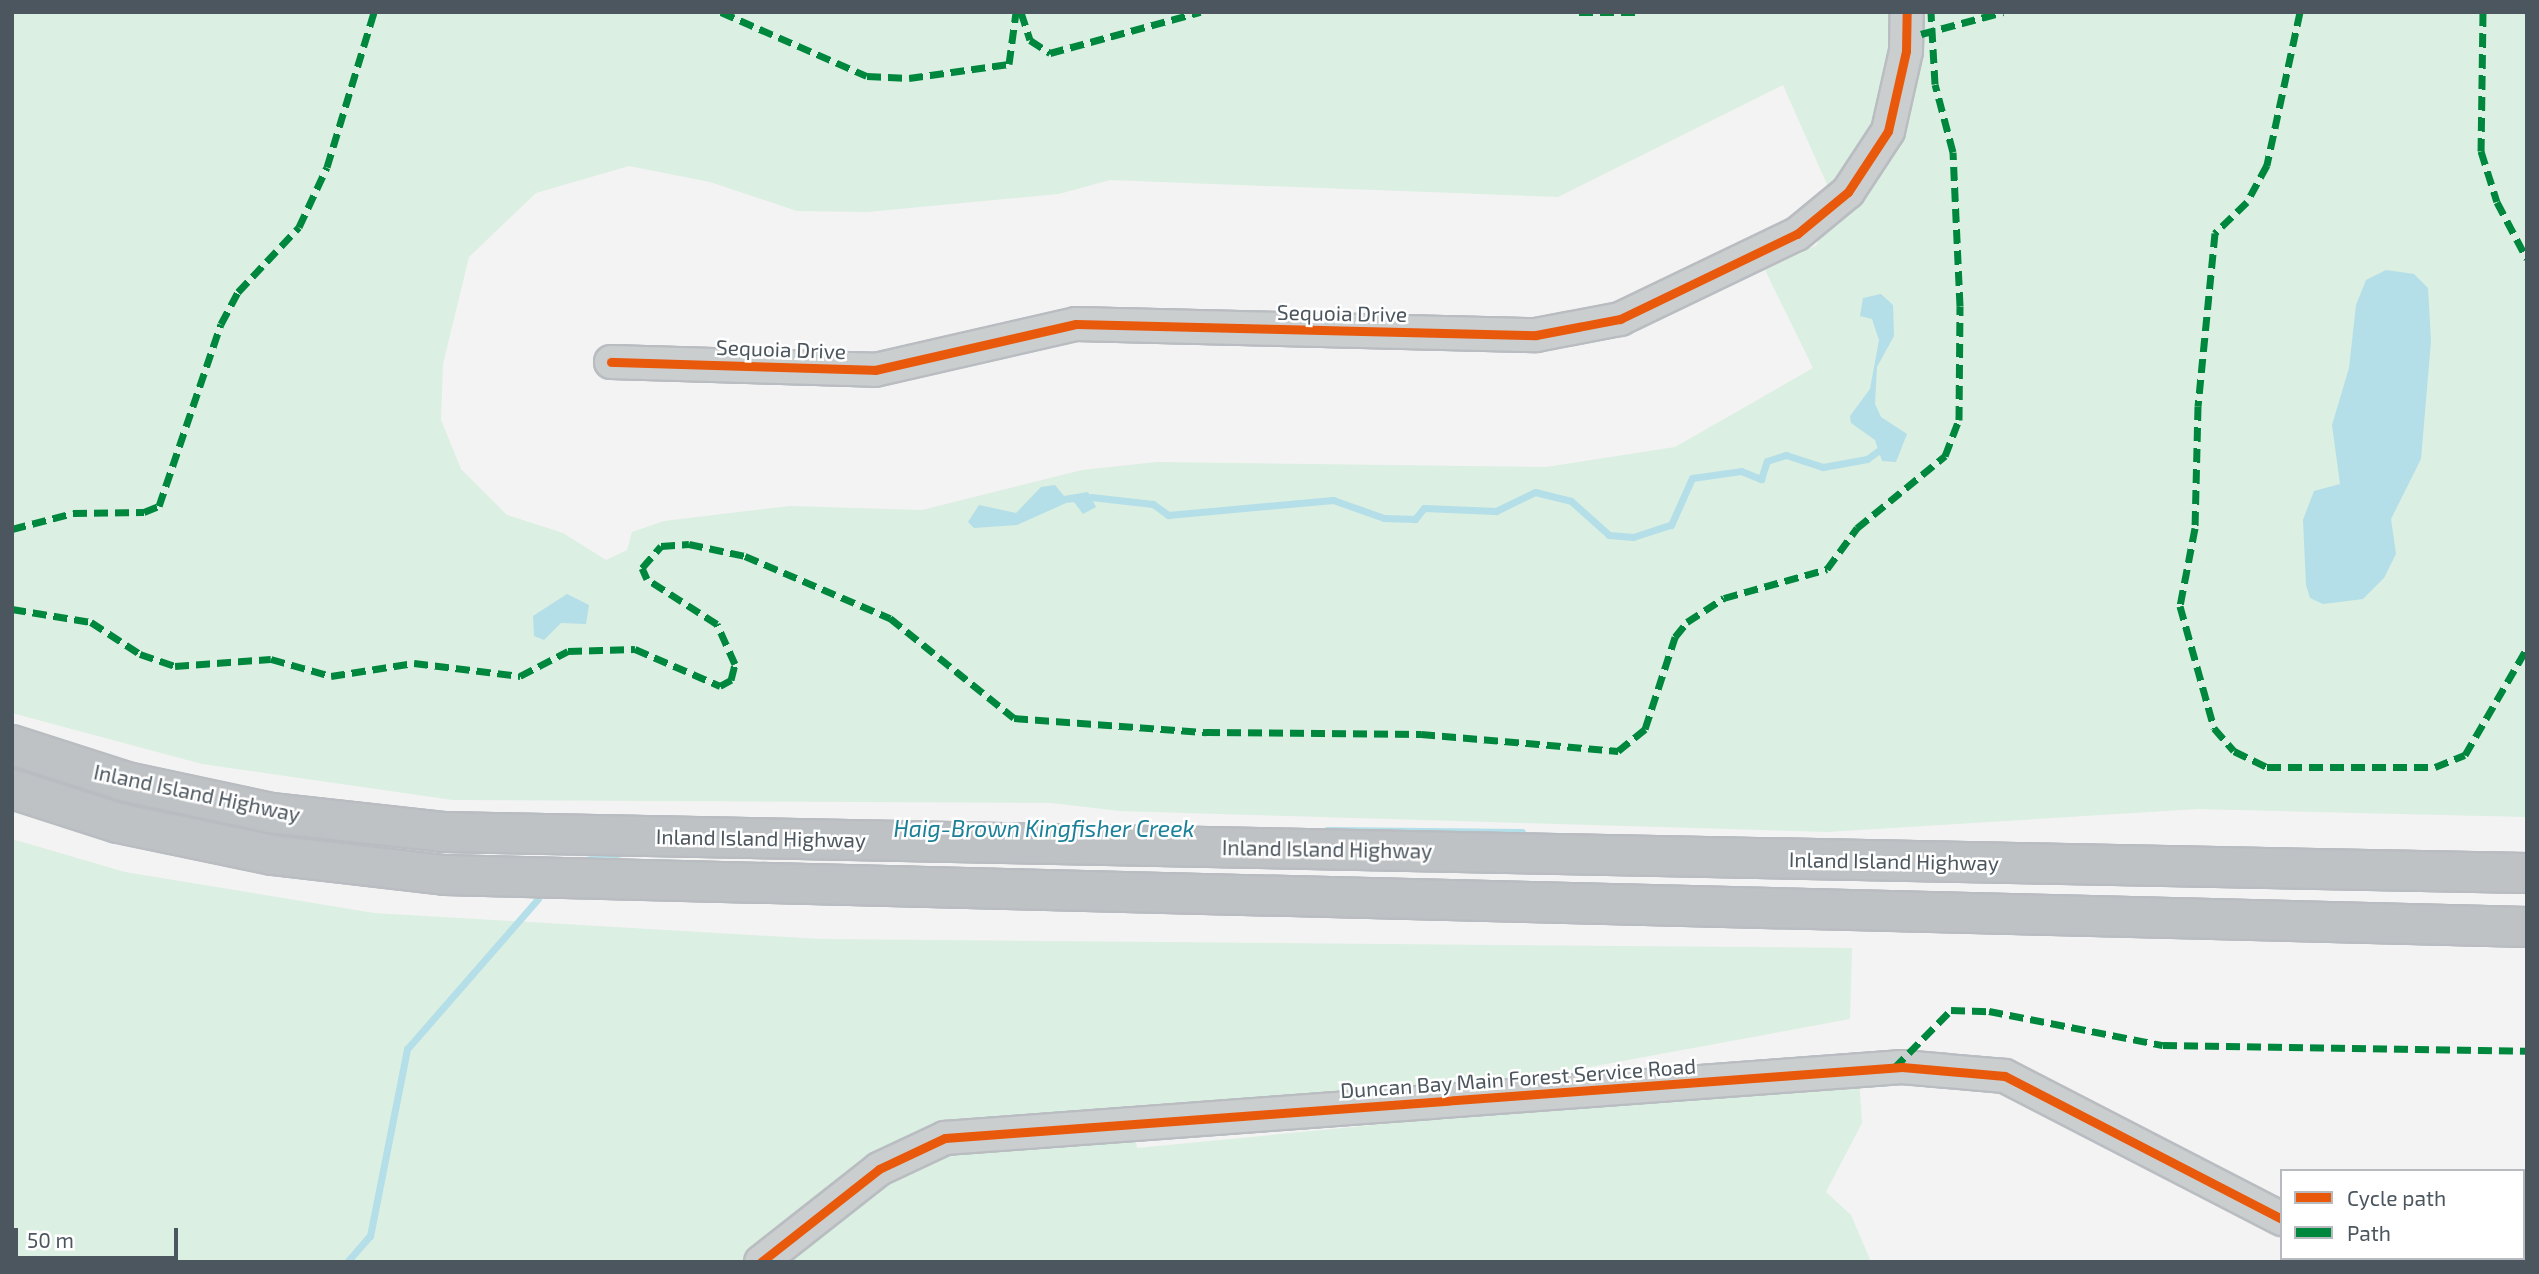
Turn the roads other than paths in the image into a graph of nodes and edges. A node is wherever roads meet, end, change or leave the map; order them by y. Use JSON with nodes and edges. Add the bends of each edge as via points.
{"nodes":[{"id":1,"x":1907,"y":12,"type":"edge"},
{"id":2,"x":611,"y":362,"type":"dead end"},
{"id":3,"x":12,"y":745,"type":"edge"},
{"id":4,"x":12,"y":789,"type":"edge"},
{"id":5,"x":2527,"y":873,"type":"edge"},
{"id":6,"x":2527,"y":927,"type":"edge"},
{"id":7,"x":2280,"y":1218,"type":"edge"},
{"id":8,"x":761,"y":1262,"type":"edge"}],
"edges":[{"from":1,"to":2,"type":"street","name":"Sequoia Drive","via":[[1906,51],[1888,131],[1848,192],[1797,234],[1620,319],[1536,335],[1076,324],[875,370]]},
{"from":3,"to":5,"type":"highway","name":"Inland Island Highway","via":[[127,782],[271,813],[443,832]]},
{"from":4,"to":6,"type":"highway","name":"Inland Island Highway","via":[[118,823],[272,855],[445,875]]},
{"from":7,"to":8,"type":"street","name":"Duncan Bay Main Forest Service Road","via":[[2005,1076],[1902,1067],[945,1138],[879,1169]]}]}
